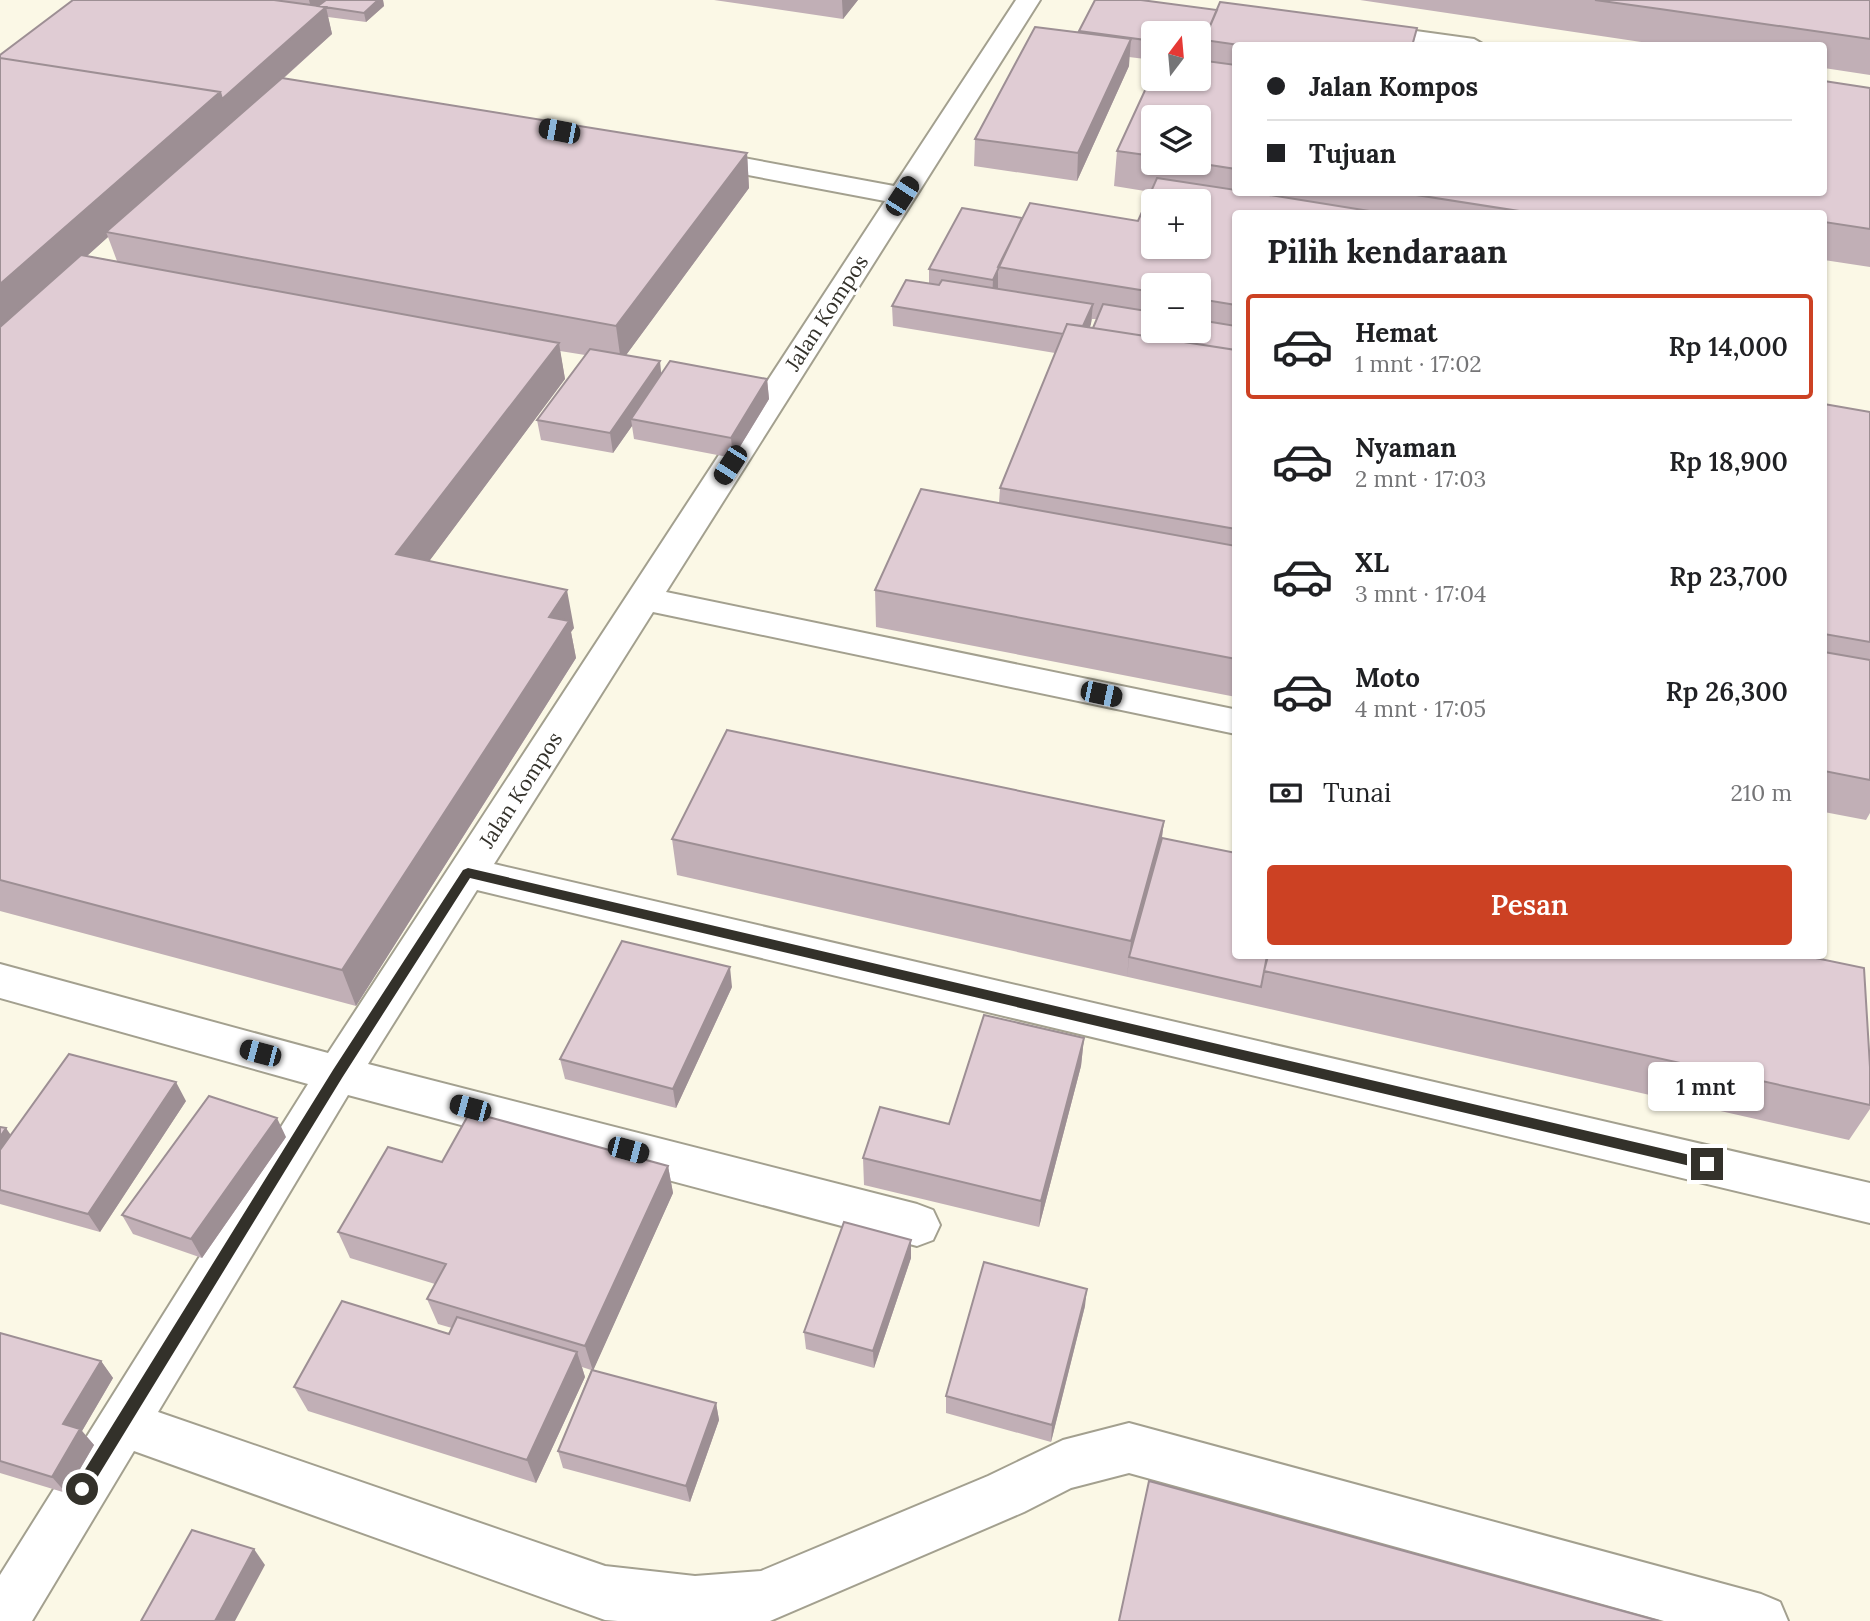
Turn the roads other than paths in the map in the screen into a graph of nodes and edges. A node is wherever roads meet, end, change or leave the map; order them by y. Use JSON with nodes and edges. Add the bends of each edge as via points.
{"nodes":[{"id":1,"x":1028,"y":0,"type":"edge"},
{"id":2,"x":1342,"y":28,"type":"edge"},
{"id":3,"x":1438,"y":42,"type":"edge"},
{"id":4,"x":672,"y":152,"type":"edge"},
{"id":5,"x":902,"y":196,"type":"junction"},
{"id":6,"x":644,"y":599,"type":"junction"},
{"id":7,"x":1232,"y":722,"type":"edge"},
{"id":8,"x":468,"y":873,"type":"junction"},
{"id":9,"x":0,"y":981,"type":"edge"},
{"id":10,"x":338,"y":1074,"type":"junction"},
{"id":11,"x":1870,"y":1203,"type":"edge"},
{"id":12,"x":917,"y":1226,"type":"dead end"},
{"id":13,"x":122,"y":1423,"type":"junction"},
{"id":14,"x":2,"y":1621,"type":"edge"},
{"id":15,"x":1761,"y":1621,"type":"edge"}],
"edges":[{"from":1,"to":5,"type":"street","name":"Jalan Kompos"},
{"from":2,"to":3,"type":"street"},
{"from":4,"to":5,"type":"street"},
{"from":5,"to":6,"type":"street","name":"Jalan Kompos"},
{"from":6,"to":7,"type":"street"},
{"from":6,"to":8,"type":"street","name":"Jalan Kompos"},
{"from":8,"to":10,"type":"street","name":"Jalan Kompos"},
{"from":8,"to":11,"type":"street"},
{"from":9,"to":10,"type":"street"},
{"from":10,"to":12,"type":"street"},
{"from":10,"to":13,"type":"street","name":"Jalan Kompos"},
{"from":13,"to":14,"type":"street","name":"Jalan Kompos"},
{"from":13,"to":15,"type":"street","via":[[605,1593],[695,1603],[761,1598],[1006,1494],[1063,1465],[1129,1448]]}]}
